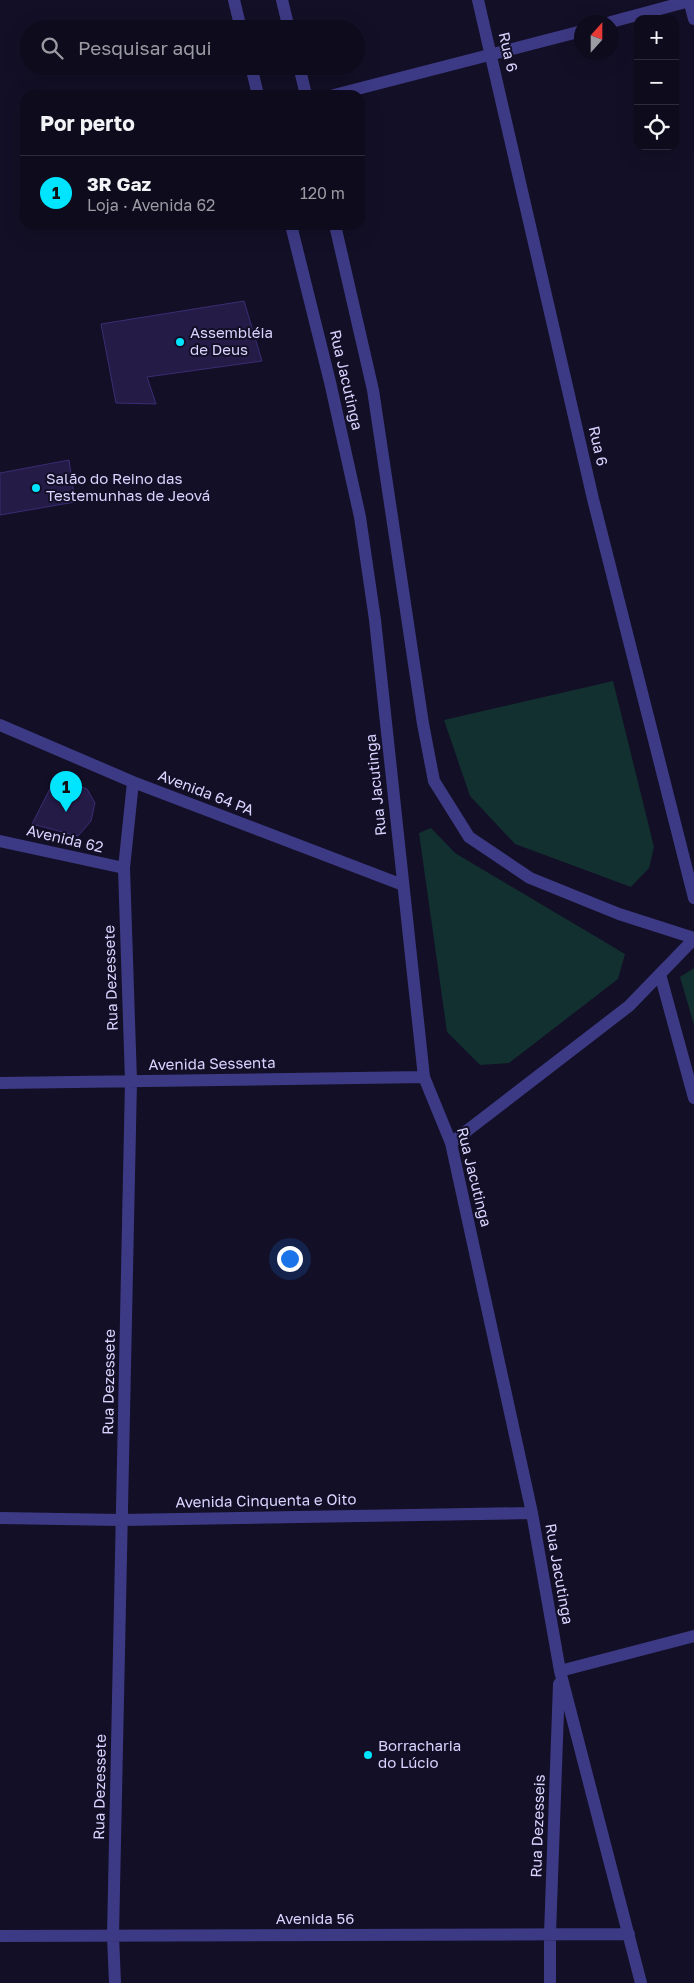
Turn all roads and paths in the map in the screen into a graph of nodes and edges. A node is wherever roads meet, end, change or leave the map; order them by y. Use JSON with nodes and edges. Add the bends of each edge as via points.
{"nodes":[{"id":1,"x":234,"y":0,"type":"edge"},
{"id":2,"x":282,"y":0,"type":"edge"},
{"id":3,"x":478,"y":0,"type":"edge"},
{"id":4,"x":690,"y":0,"type":"edge"},
{"id":5,"x":694,"y":19,"type":"edge"},
{"id":6,"x":240,"y":20,"type":"edge"},
{"id":7,"x":287,"y":20,"type":"edge"},
{"id":8,"x":619,"y":20,"type":"edge"},
{"id":9,"x":574,"y":33,"type":"edge"},
{"id":10,"x":492,"y":55,"type":"junction"},
{"id":11,"x":253,"y":75,"type":"edge"},
{"id":12,"x":301,"y":75,"type":"edge"},
{"id":13,"x":257,"y":90,"type":"edge"},
{"id":14,"x":305,"y":90,"type":"edge"},
{"id":15,"x":354,"y":90,"type":"edge"},
{"id":16,"x":292,"y":230,"type":"edge"},
{"id":17,"x":337,"y":230,"type":"edge"},
{"id":18,"x":0,"y":726,"type":"edge"},
{"id":19,"x":133,"y":782,"type":"junction"},
{"id":20,"x":0,"y":841,"type":"edge"},
{"id":21,"x":124,"y":868,"type":"junction"},
{"id":22,"x":403,"y":885,"type":"junction"},
{"id":23,"x":694,"y":898,"type":"edge"},
{"id":24,"x":694,"y":938,"type":"edge"},
{"id":25,"x":660,"y":974,"type":"junction"},
{"id":26,"x":424,"y":1077,"type":"junction"},
{"id":27,"x":131,"y":1081,"type":"junction"},
{"id":28,"x":0,"y":1082,"type":"edge"},
{"id":29,"x":694,"y":1098,"type":"edge"},
{"id":30,"x":451,"y":1143,"type":"junction"},
{"id":31,"x":532,"y":1513,"type":"junction"},
{"id":32,"x":0,"y":1518,"type":"edge"},
{"id":33,"x":122,"y":1520,"type":"junction"},
{"id":34,"x":694,"y":1636,"type":"edge"},
{"id":35,"x":560,"y":1671,"type":"junction"},
{"id":36,"x":550,"y":1934,"type":"junction"},
{"id":37,"x":629,"y":1934,"type":"junction"},
{"id":38,"x":0,"y":1936,"type":"edge"},
{"id":39,"x":114,"y":1936,"type":"junction"},
{"id":40,"x":115,"y":1983,"type":"edge"},
{"id":41,"x":550,"y":1983,"type":"edge"},
{"id":42,"x":641,"y":1983,"type":"edge"}],
"edges":[{"from":1,"to":6,"type":"street"},
{"from":2,"to":7,"type":"street"},
{"from":3,"to":10,"type":"street","name":"Rua 6"},
{"from":4,"to":5,"type":"street"},
{"from":4,"to":8,"type":"street"},
{"from":9,"to":10,"type":"street"},
{"from":10,"to":15,"type":"street"},
{"from":10,"to":23,"type":"street","name":"Rua 6","via":[[593,498]]},
{"from":11,"to":13,"type":"street"},
{"from":12,"to":14,"type":"street"},
{"from":16,"to":22,"type":"street","name":"Rua Jacutinga","via":[[360,518],[375,620]]},
{"from":17,"to":24,"type":"street","via":[[372,390],[434,781],[470,837],[530,878],[620,914]]},
{"from":18,"to":19,"type":"street","name":"Avenida 64 PA"},
{"from":19,"to":21,"type":"street","name":"Rua Dezessete"},
{"from":19,"to":22,"type":"street","name":"Avenida 64 PA"},
{"from":20,"to":21,"type":"street","name":"Avenida 62"},
{"from":21,"to":27,"type":"street","name":"Rua Dezessete"},
{"from":22,"to":26,"type":"street","name":"Rua Jacutinga"},
{"from":24,"to":25,"type":"street"},
{"from":25,"to":29,"type":"street"},
{"from":25,"to":30,"type":"street","via":[[629,1006]]},
{"from":26,"to":27,"type":"street","name":"Avenida Sessenta"},
{"from":26,"to":30,"type":"street","name":"Rua Jacutinga"},
{"from":27,"to":28,"type":"street","name":"Avenida Sessenta"},
{"from":27,"to":33,"type":"street","name":"Rua Dezessete"},
{"from":30,"to":31,"type":"street","name":"Rua Jacutinga"},
{"from":31,"to":33,"type":"street","name":"Avenida Cinquenta e Oito"},
{"from":31,"to":35,"type":"street","name":"Rua Jacutinga"},
{"from":32,"to":33,"type":"street","name":"Avenida Cinquenta e Oito"},
{"from":33,"to":39,"type":"street","name":"Rua Dezessete"},
{"from":34,"to":35,"type":"street"},
{"from":35,"to":36,"type":"street","name":"Rua Dezesseis"},
{"from":35,"to":37,"type":"street","name":"Rua Jacutinga"},
{"from":36,"to":37,"type":"street","name":"Avenida 56"},
{"from":36,"to":39,"type":"street","name":"Avenida 56"},
{"from":36,"to":41,"type":"street","name":"Rua Dezesseis"},
{"from":37,"to":42,"type":"street","name":"Rua Jacutinga"},
{"from":38,"to":39,"type":"street","name":"Avenida 56"},
{"from":39,"to":40,"type":"street","name":"Rua Dezessete"}]}
